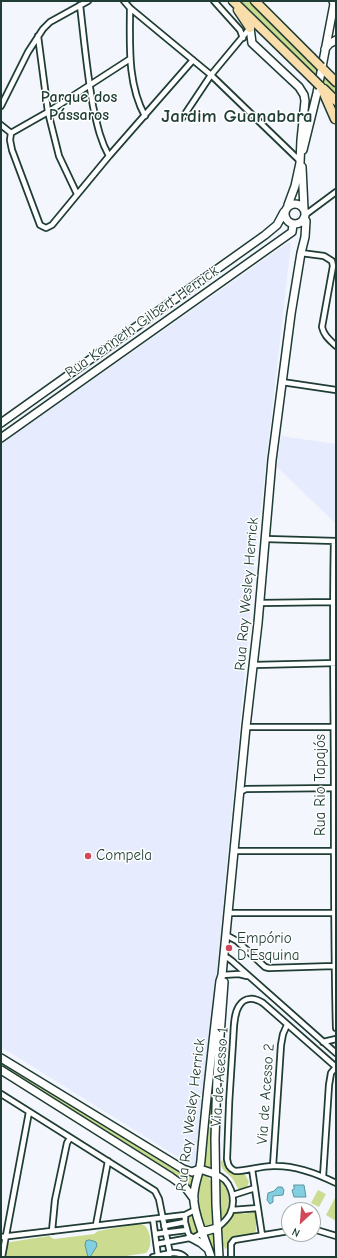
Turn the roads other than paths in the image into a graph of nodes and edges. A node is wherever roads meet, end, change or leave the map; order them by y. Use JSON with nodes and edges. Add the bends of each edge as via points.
{"nodes":[{"id":1,"x":88,"y":1,"type":"edge"},
{"id":2,"x":124,"y":1,"type":"edge"},
{"id":3,"x":214,"y":1,"type":"edge"},
{"id":4,"x":255,"y":1,"type":"edge"},
{"id":5,"x":262,"y":1,"type":"edge"},
{"id":6,"x":234,"y":2,"type":"edge"},
{"id":7,"x":335,"y":4,"type":"edge"},
{"id":8,"x":80,"y":5,"type":"junction"},
{"id":9,"x":130,"y":8,"type":"junction"},
{"id":10,"x":250,"y":28,"type":"junction"},
{"id":11,"x":38,"y":36,"type":"junction"},
{"id":12,"x":243,"y":38,"type":"junction"},
{"id":13,"x":336,"y":40,"type":"edge"},
{"id":14,"x":297,"y":43,"type":"junction"},
{"id":15,"x":324,"y":49,"type":"junction"},
{"id":16,"x":130,"y":59,"type":"junction"},
{"id":17,"x":192,"y":60,"type":"junction"},
{"id":18,"x":322,"y":68,"type":"junction"},
{"id":19,"x":211,"y":75,"type":"junction"},
{"id":20,"x":336,"y":75,"type":"edge"},
{"id":21,"x":336,"y":82,"type":"edge"},
{"id":22,"x":89,"y":86,"type":"junction"},
{"id":23,"x":321,"y":87,"type":"junction"},
{"id":24,"x":336,"y":101,"type":"edge"},
{"id":25,"x":1,"y":106,"type":"edge"},
{"id":26,"x":48,"y":112,"type":"junction"},
{"id":27,"x":145,"y":116,"type":"junction"},
{"id":28,"x":183,"y":117,"type":"dead end"},
{"id":29,"x":335,"y":119,"type":"edge"},
{"id":30,"x":1,"y":125,"type":"edge"},
{"id":31,"x":11,"y":133,"type":"junction"},
{"id":32,"x":109,"y":156,"type":"junction"},
{"id":33,"x":300,"y":162,"type":"junction"},
{"id":34,"x":336,"y":192,"type":"edge"},
{"id":35,"x":77,"y":194,"type":"junction"},
{"id":36,"x":286,"y":208,"type":"junction"},
{"id":37,"x":304,"y":214,"type":"junction"},
{"id":38,"x":294,"y":225,"type":"junction"},
{"id":39,"x":301,"y":250,"type":"junction"},
{"id":40,"x":336,"y":346,"type":"edge"},
{"id":41,"x":282,"y":382,"type":"junction"},
{"id":42,"x":336,"y":390,"type":"edge"},
{"id":43,"x":1,"y":423,"type":"edge"},
{"id":44,"x":1,"y":438,"type":"edge"},
{"id":45,"x":266,"y":540,"type":"junction"},
{"id":46,"x":335,"y":541,"type":"edge"},
{"id":47,"x":333,"y":602,"type":"junction"},
{"id":48,"x":260,"y":603,"type":"junction"},
{"id":49,"x":334,"y":664,"type":"edge"},
{"id":50,"x":254,"y":665,"type":"junction"},
{"id":51,"x":334,"y":702,"type":"edge"},
{"id":52,"x":246,"y":727,"type":"junction"},
{"id":53,"x":333,"y":727,"type":"junction"},
{"id":54,"x":335,"y":788,"type":"edge"},
{"id":55,"x":240,"y":792,"type":"junction"},
{"id":56,"x":235,"y":851,"type":"junction"},
{"id":57,"x":333,"y":851,"type":"junction"},
{"id":58,"x":228,"y":913,"type":"junction"},
{"id":59,"x":335,"y":913,"type":"edge"},
{"id":60,"x":226,"y":935,"type":"junction"},
{"id":61,"x":223,"y":957,"type":"junction"},
{"id":62,"x":334,"y":966,"type":"junction"},
{"id":63,"x":222,"y":975,"type":"junction"},
{"id":64,"x":249,"y":976,"type":"junction"},
{"id":65,"x":287,"y":1025,"type":"junction"},
{"id":66,"x":336,"y":1028,"type":"edge"},
{"id":67,"x":336,"y":1039,"type":"edge"},
{"id":68,"x":323,"y":1042,"type":"junction"},
{"id":69,"x":336,"y":1053,"type":"edge"},
{"id":70,"x":1,"y":1058,"type":"edge"},
{"id":71,"x":336,"y":1067,"type":"edge"},
{"id":72,"x":1,"y":1070,"type":"edge"},
{"id":73,"x":1,"y":1094,"type":"edge"},
{"id":74,"x":29,"y":1112,"type":"junction"},
{"id":75,"x":70,"y":1138,"type":"junction"},
{"id":76,"x":108,"y":1161,"type":"junction"},
{"id":77,"x":273,"y":1166,"type":"junction"},
{"id":78,"x":200,"y":1169,"type":"junction"},
{"id":79,"x":252,"y":1169,"type":"junction"},
{"id":80,"x":215,"y":1174,"type":"junction"},
{"id":81,"x":323,"y":1177,"type":"junction"},
{"id":82,"x":336,"y":1183,"type":"edge"},
{"id":83,"x":255,"y":1188,"type":"junction"},
{"id":84,"x":232,"y":1195,"type":"junction"},
{"id":85,"x":194,"y":1199,"type":"junction"},
{"id":86,"x":258,"y":1208,"type":"junction"},
{"id":87,"x":195,"y":1210,"type":"junction"},
{"id":88,"x":232,"y":1210,"type":"junction"},
{"id":89,"x":185,"y":1215,"type":"junction"},
{"id":90,"x":163,"y":1217,"type":"junction"},
{"id":91,"x":153,"y":1219,"type":"junction"},
{"id":92,"x":185,"y":1222,"type":"junction"},
{"id":93,"x":96,"y":1225,"type":"junction"},
{"id":94,"x":164,"y":1226,"type":"junction"},
{"id":95,"x":217,"y":1228,"type":"junction"},
{"id":96,"x":202,"y":1230,"type":"junction"},
{"id":97,"x":52,"y":1231,"type":"junction"},
{"id":98,"x":166,"y":1232,"type":"junction"},
{"id":99,"x":281,"y":1232,"type":"edge"},
{"id":100,"x":321,"y":1232,"type":"edge"},
{"id":101,"x":155,"y":1234,"type":"junction"},
{"id":102,"x":189,"y":1234,"type":"junction"},
{"id":103,"x":262,"y":1235,"type":"junction"},
{"id":104,"x":336,"y":1236,"type":"edge"},
{"id":105,"x":3,"y":1237,"type":"edge"},
{"id":106,"x":168,"y":1242,"type":"junction"},
{"id":107,"x":157,"y":1244,"type":"junction"},
{"id":108,"x":170,"y":1254,"type":"junction"},
{"id":109,"x":156,"y":1256,"type":"edge"},
{"id":110,"x":210,"y":1256,"type":"edge"},
{"id":111,"x":2,"y":1257,"type":"edge"},
{"id":112,"x":185,"y":1257,"type":"edge"},
{"id":113,"x":219,"y":1257,"type":"edge"},
{"id":114,"x":231,"y":1257,"type":"edge"}],
"edges":[{"from":1,"to":8,"type":"street"},
{"from":2,"to":9,"type":"street"},
{"from":3,"to":12,"type":"street","via":[[240,30]]},
{"from":4,"to":14,"type":"highway"},
{"from":5,"to":14,"type":"highway"},
{"from":6,"to":10,"type":"highway"},
{"from":6,"to":23,"type":"highway","bridge":true},
{"from":7,"to":15,"type":"street"},
{"from":8,"to":11,"type":"street","via":[[50,22]]},
{"from":8,"to":22,"type":"street"},
{"from":9,"to":16,"type":"street"},
{"from":9,"to":17,"type":"street"},
{"from":10,"to":12,"type":"street"},
{"from":10,"to":33,"type":"street","name":"Rua Ray Wesley Herrick","via":[[252,43],[304,95]]},
{"from":11,"to":25,"type":"street"},
{"from":11,"to":26,"type":"street"},
{"from":12,"to":19,"type":"street"},
{"from":13,"to":15,"type":"street"},
{"from":14,"to":18,"type":"highway","bridge":true},
{"from":15,"to":33,"type":"street","via":[[317,92]]},
{"from":16,"to":22,"type":"street"},
{"from":16,"to":27,"type":"street","via":[[137,101]]},
{"from":17,"to":19,"type":"street"},
{"from":17,"to":27,"type":"street"},
{"from":18,"to":20,"type":"highway"},
{"from":18,"to":21,"type":"highway"},
{"from":19,"to":28,"type":"street"},
{"from":19,"to":33,"type":"street"},
{"from":22,"to":26,"type":"street"},
{"from":22,"to":32,"type":"street","via":[[102,145]]},
{"from":23,"to":24,"type":"highway"},
{"from":23,"to":29,"type":"highway"},
{"from":26,"to":31,"type":"street"},
{"from":26,"to":35,"type":"street","via":[[60,156]]},
{"from":27,"to":32,"type":"street"},
{"from":30,"to":31,"type":"street"},
{"from":31,"to":35,"type":"street","via":[[12,150],[40,226],[46,228],[52,225]]},
{"from":32,"to":35,"type":"street"},
{"from":33,"to":36,"type":"street","via":[[295,186]]},
{"from":33,"to":37,"type":"street","name":"Rua Ray Wesley Herrick"},
{"from":34,"to":37,"type":"street"},
{"from":36,"to":37,"type":"street","via":[[295,203],[301,206]]},
{"from":36,"to":38,"type":"street","via":[[285,219]]},
{"from":36,"to":43,"type":"street","via":[[277,225],[265,235]]},
{"from":37,"to":38,"type":"street","via":[[298,224]]},
{"from":37,"to":39,"type":"street","name":"Rua Ray Wesley Herrick","via":[[305,237]]},
{"from":38,"to":39,"type":"street","via":[[300,234]]},
{"from":38,"to":44,"type":"street","name":"Rua Kenneth Gilbert Herrick","via":[[292,232]]},
{"from":39,"to":40,"type":"street","via":[[324,256],[332,262],[322,327],[327,338]]},
{"from":39,"to":41,"type":"street","name":"Rua Ray Wesley Herrick"},
{"from":41,"to":42,"type":"street"},
{"from":41,"to":45,"type":"street","name":"Rua Ray Wesley Herrick","via":[[272,460]]},
{"from":45,"to":46,"type":"street"},
{"from":45,"to":48,"type":"street","name":"Rua Ray Wesley Herrick"},
{"from":46,"to":47,"type":"street","name":"Rua Rio Tapajós"},
{"from":47,"to":48,"type":"street"},
{"from":47,"to":49,"type":"street","name":"Rua Rio Tapajós"},
{"from":48,"to":50,"type":"street","name":"Rua Ray Wesley Herrick"},
{"from":49,"to":50,"type":"street"},
{"from":49,"to":51,"type":"street","name":"Rua Rio Tapajós"},
{"from":50,"to":52,"type":"street","name":"Rua Ray Wesley Herrick"},
{"from":51,"to":53,"type":"street","name":"Rua Rio Tapajós"},
{"from":52,"to":53,"type":"street"},
{"from":52,"to":55,"type":"street","name":"Rua Ray Wesley Herrick"},
{"from":53,"to":54,"type":"street","name":"Rua Rio Tapajós"},
{"from":54,"to":55,"type":"street","via":[[246,789]]},
{"from":54,"to":57,"type":"street","name":"Rua Rio Tapajós"},
{"from":55,"to":56,"type":"street","name":"Rua Ray Wesley Herrick"},
{"from":56,"to":57,"type":"street"},
{"from":56,"to":58,"type":"street","name":"Rua Ray Wesley Herrick"},
{"from":57,"to":59,"type":"street","name":"Rua Rio Tapajós"},
{"from":58,"to":59,"type":"street"},
{"from":58,"to":60,"type":"street","name":"Rua Ray Wesley Herrick"},
{"from":59,"to":62,"type":"street","name":"Rua Rio Tapajós"},
{"from":60,"to":61,"type":"street","name":"Rua Ray Wesley Herrick"},
{"from":60,"to":62,"type":"street","via":[[237,941],[265,967]]},
{"from":61,"to":63,"type":"street","name":"Rua Ray Wesley Herrick"},
{"from":61,"to":64,"type":"street","via":[[228,958]]},
{"from":62,"to":66,"type":"street","name":"Rua Rio Tapajós"},
{"from":63,"to":64,"type":"street"},
{"from":63,"to":78,"type":"street","name":"Rua Ray Wesley Herrick","via":[[209,1067]]},
{"from":63,"to":80,"type":"street","name":"Rua Ray Wesley Herrick","via":[[225,983],[217,1077]]},
{"from":64,"to":68,"type":"street"},
{"from":65,"to":71,"type":"street"},
{"from":65,"to":77,"type":"street","name":"Via de Acesso 2","via":[[280,1045]]},
{"from":65,"to":79,"type":"street","name":"Via de Acesso 1","via":[[263,1003],[251,998],[242,1002],[236,1014],[229,1095],[228,1166],[235,1170]]},
{"from":67,"to":68,"type":"street"},
{"from":68,"to":69,"type":"street"},
{"from":70,"to":78,"type":"street","via":[[183,1169],[192,1172]]},
{"from":71,"to":81,"type":"street","via":[[331,1073],[329,1085]]},
{"from":72,"to":85,"type":"street","via":[[172,1177],[185,1187]]},
{"from":73,"to":74,"type":"street"},
{"from":74,"to":75,"type":"street"},
{"from":74,"to":105,"type":"street"},
{"from":75,"to":76,"type":"street"},
{"from":75,"to":97,"type":"street","via":[[55,1200]]},
{"from":76,"to":90,"type":"street","via":[[154,1191],[159,1199]]},
{"from":76,"to":93,"type":"street"},
{"from":77,"to":79,"type":"street"},
{"from":77,"to":81,"type":"street","via":[[301,1169]]},
{"from":78,"to":80,"type":"street"},
{"from":78,"to":85,"type":"street","name":"Rua Ray Wesley Herrick"},
{"from":79,"to":83,"type":"street"},
{"from":80,"to":84,"type":"street","via":[[226,1182]]},
{"from":80,"to":95,"type":"street","name":"Rua Ray Wesley Herrick"},
{"from":81,"to":82,"type":"street"},
{"from":83,"to":84,"type":"street"},
{"from":83,"to":86,"type":"street"},
{"from":84,"to":88,"type":"street"},
{"from":85,"to":87,"type":"street","name":"Rua Ray Wesley Herrick"},
{"from":86,"to":88,"type":"street"},
{"from":86,"to":103,"type":"street"},
{"from":87,"to":89,"type":"street"},
{"from":87,"to":96,"type":"street","name":"Rua Ray Wesley Herrick"},
{"from":88,"to":95,"type":"street"},
{"from":89,"to":90,"type":"street"},
{"from":89,"to":92,"type":"street"},
{"from":90,"to":91,"type":"street"},
{"from":90,"to":94,"type":"street"},
{"from":91,"to":93,"type":"street"},
{"from":91,"to":101,"type":"street"},
{"from":92,"to":94,"type":"street"},
{"from":92,"to":102,"type":"street"},
{"from":93,"to":97,"type":"street"},
{"from":94,"to":98,"type":"street"},
{"from":95,"to":96,"type":"street"},
{"from":95,"to":113,"type":"street","name":"Rua Ray Wesley Herrick"},
{"from":96,"to":102,"type":"street","via":[[199,1235]]},
{"from":96,"to":110,"type":"street","name":"Rua Ray Wesley Herrick"},
{"from":97,"to":105,"type":"street"},
{"from":98,"to":101,"type":"street"},
{"from":98,"to":102,"type":"street"},
{"from":98,"to":106,"type":"street"},
{"from":99,"to":103,"type":"street"},
{"from":100,"to":104,"type":"street"},
{"from":101,"to":107,"type":"street"},
{"from":102,"to":106,"type":"street"},
{"from":102,"to":110,"type":"street","via":[[208,1249]]},
{"from":103,"to":114,"type":"street","via":[[234,1240],[231,1244]]},
{"from":105,"to":111,"type":"street"},
{"from":106,"to":107,"type":"street"},
{"from":106,"to":108,"type":"street"},
{"from":107,"to":109,"type":"street"},
{"from":108,"to":109,"type":"street"},
{"from":108,"to":112,"type":"street","via":[[179,1253]]}]}
